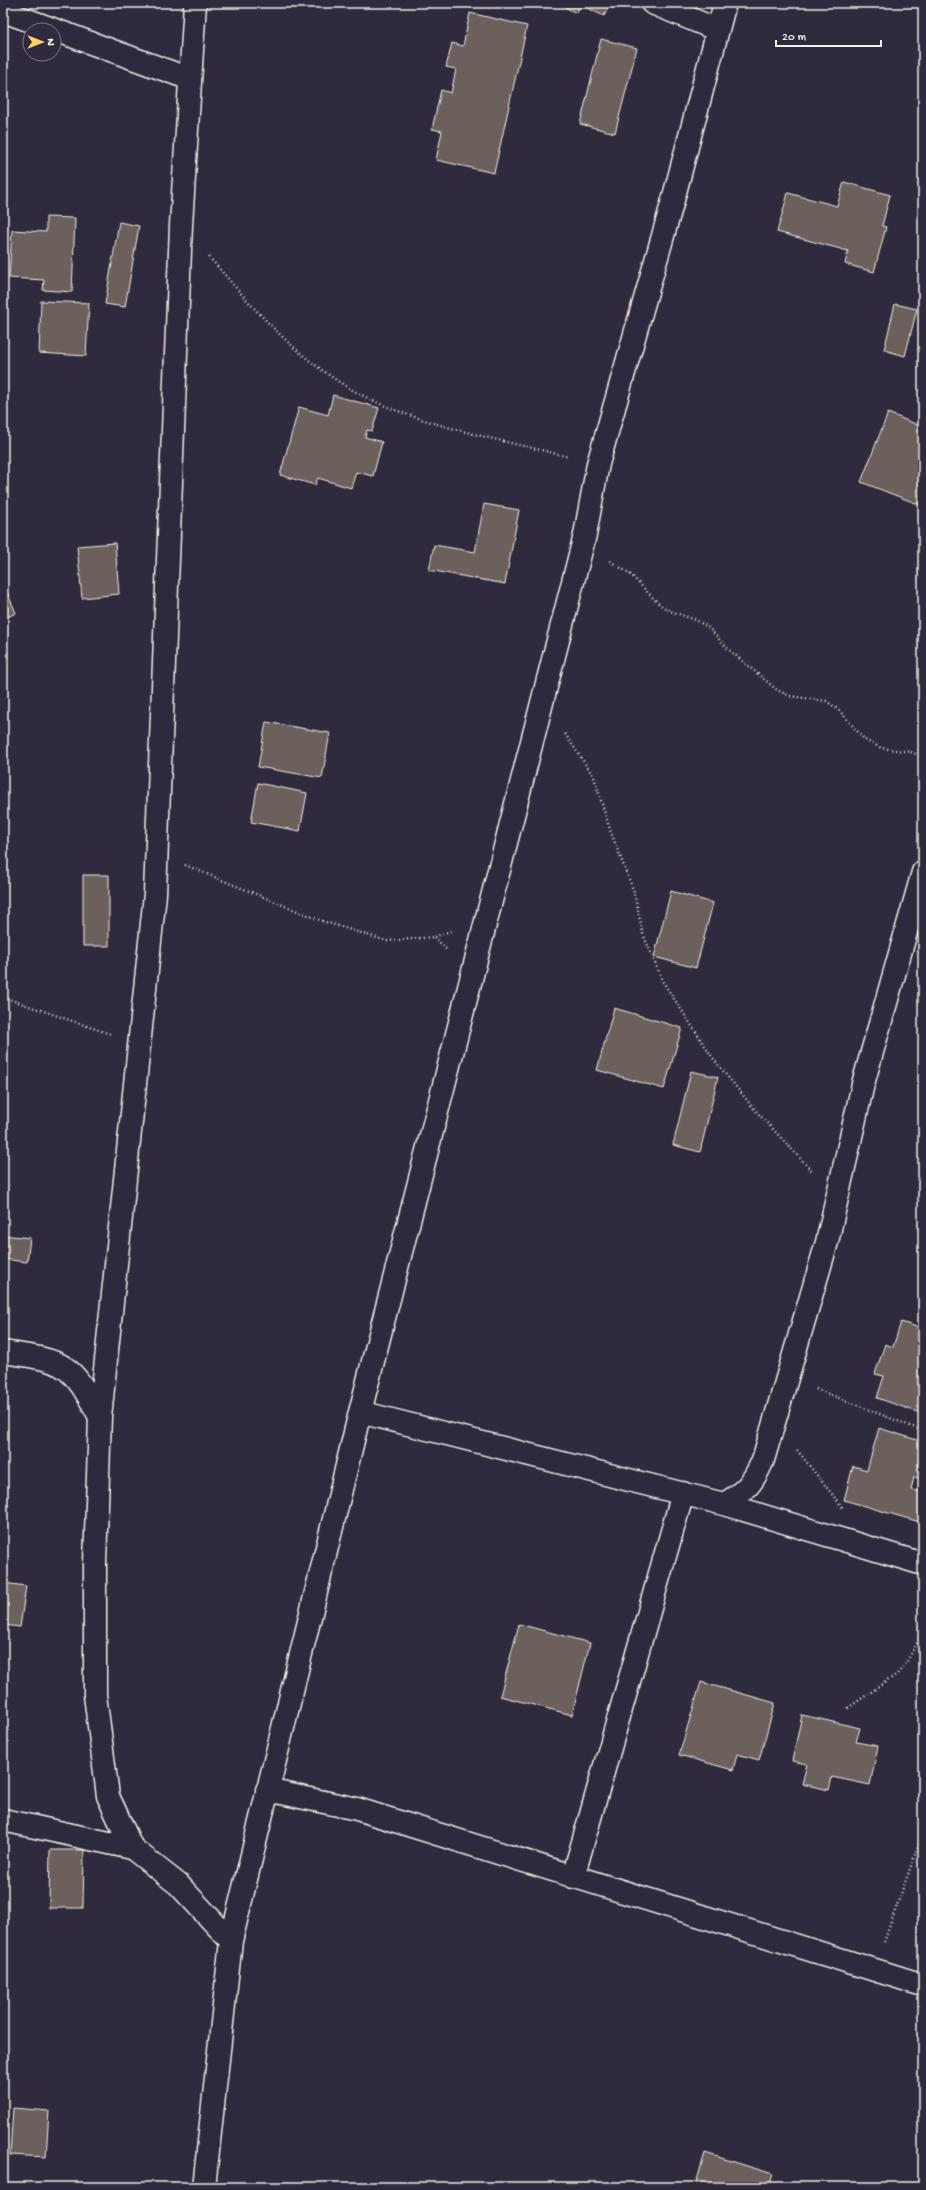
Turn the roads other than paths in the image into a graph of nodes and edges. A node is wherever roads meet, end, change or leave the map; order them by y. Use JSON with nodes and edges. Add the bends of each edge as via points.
{"nodes":[{"id":1,"x":195,"y":3,"type":"edge"},
{"id":2,"x":652,"y":3,"type":"edge"},
{"id":3,"x":725,"y":3,"type":"edge"},
{"id":4,"x":3,"y":11,"type":"edge"},
{"id":5,"x":718,"y":30,"type":"junction"},
{"id":6,"x":190,"y":79,"type":"junction"},
{"id":7,"x":923,"y":872,"type":"edge"},
{"id":8,"x":3,"y":1352,"type":"edge"},
{"id":9,"x":360,"y":1412,"type":"junction"},
{"id":10,"x":100,"y":1418,"type":"junction"},
{"id":11,"x":683,"y":1493,"type":"junction"},
{"id":12,"x":724,"y":1504,"type":"junction"},
{"id":13,"x":923,"y":1564,"type":"edge"},
{"id":14,"x":267,"y":1790,"type":"junction"},
{"id":15,"x":3,"y":1820,"type":"edge"},
{"id":16,"x":132,"y":1848,"type":"junction"},
{"id":17,"x":573,"y":1877,"type":"junction"},
{"id":18,"x":231,"y":1941,"type":"junction"},
{"id":19,"x":923,"y":1985,"type":"edge"},
{"id":20,"x":204,"y":2187,"type":"edge"}],
"edges":[{"from":1,"to":6,"type":"street"},
{"from":2,"to":5,"type":"street"},
{"from":3,"to":5,"type":"street"},
{"from":4,"to":6,"type":"street"},
{"from":5,"to":9,"type":"street","via":[[672,204],[598,464],[585,535]]},
{"from":6,"to":10,"type":"street","via":[[181,225],[155,894]]},
{"from":7,"to":12,"type":"street","via":[[863,1084],[827,1242],[763,1460],[753,1481],[741,1494]]},
{"from":8,"to":10,"type":"street","via":[[48,1358],[66,1367],[84,1386]]},
{"from":9,"to":11,"type":"street"},
{"from":9,"to":14,"type":"street"},
{"from":10,"to":16,"type":"street","via":[[95,1563],[95,1695],[108,1796]]},
{"from":11,"to":12,"type":"street"},
{"from":11,"to":17,"type":"street"},
{"from":12,"to":13,"type":"street"},
{"from":14,"to":17,"type":"street","via":[[356,1809]]},
{"from":14,"to":18,"type":"street"},
{"from":15,"to":16,"type":"street"},
{"from":16,"to":18,"type":"street","via":[[179,1885]]},
{"from":17,"to":19,"type":"street"},
{"from":18,"to":20,"type":"street"}]}
